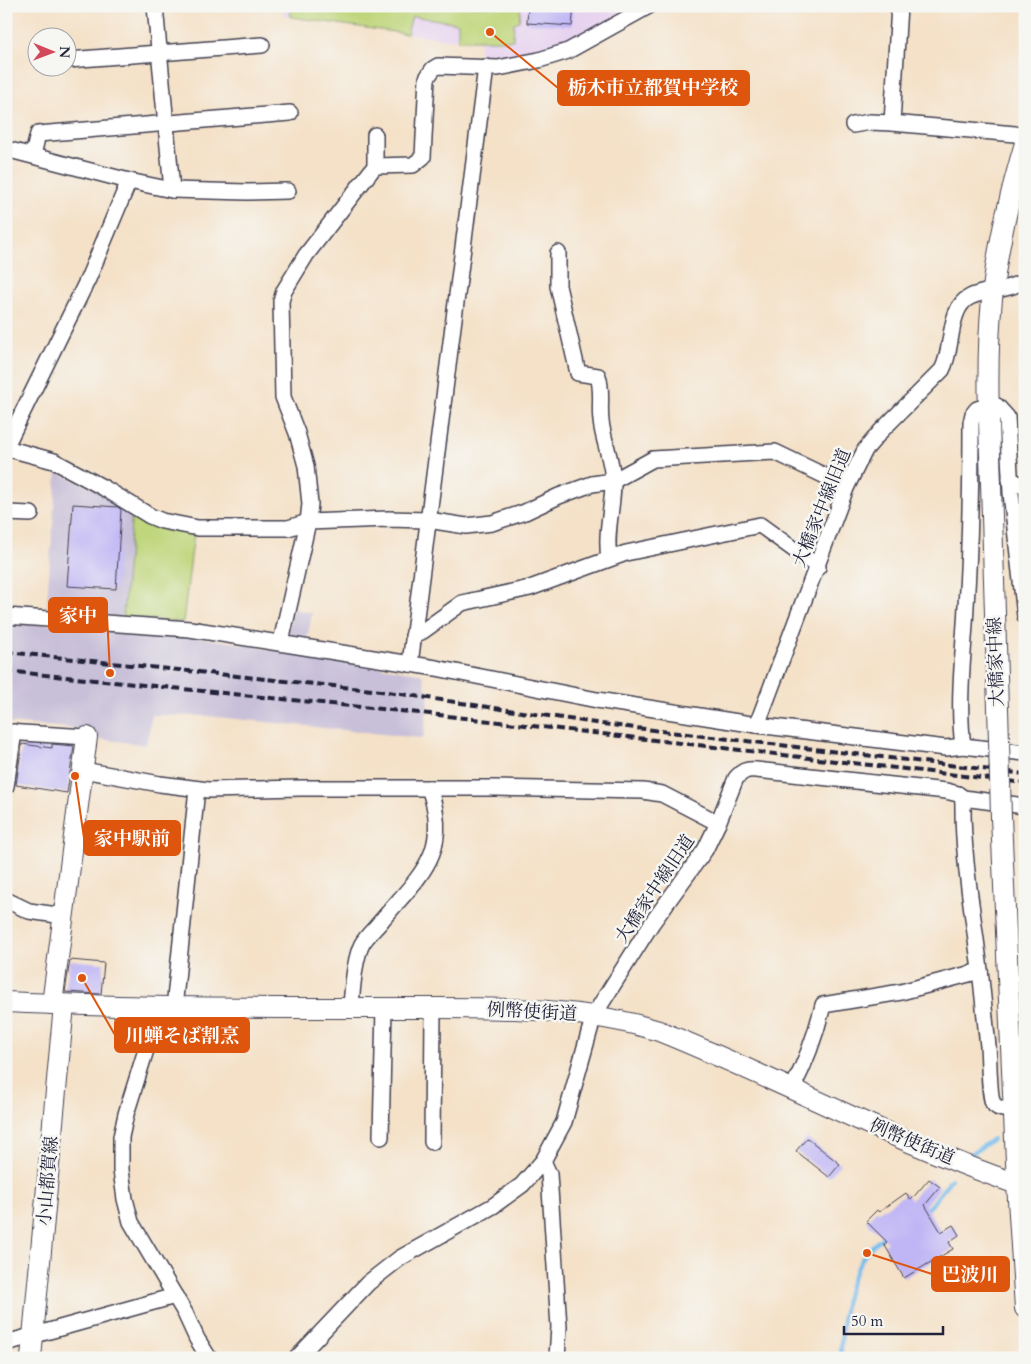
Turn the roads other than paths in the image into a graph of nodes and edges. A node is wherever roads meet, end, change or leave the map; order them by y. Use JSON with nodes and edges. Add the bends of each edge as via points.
{"nodes":[{"id":1,"x":155,"y":6,"type":"edge"},
{"id":2,"x":649,"y":6,"type":"edge"},
{"id":3,"x":899,"y":6,"type":"edge"},
{"id":4,"x":262,"y":45,"type":"dead end"},
{"id":5,"x":159,"y":52,"type":"junction"},
{"id":6,"x":78,"y":59,"type":"edge"},
{"id":7,"x":486,"y":67,"type":"junction"},
{"id":8,"x":290,"y":113,"type":"dead end"},
{"id":9,"x":892,"y":123,"type":"junction"},
{"id":10,"x":166,"y":124,"type":"junction"},
{"id":11,"x":853,"y":125,"type":"dead end"},
{"id":12,"x":375,"y":135,"type":"dead end"},
{"id":13,"x":1025,"y":137,"type":"edge"},
{"id":14,"x":1025,"y":144,"type":"edge"},
{"id":15,"x":6,"y":149,"type":"edge"},
{"id":16,"x":33,"y":155,"type":"junction"},
{"id":17,"x":375,"y":166,"type":"junction"},
{"id":18,"x":129,"y":181,"type":"junction"},
{"id":19,"x":172,"y":190,"type":"junction"},
{"id":20,"x":288,"y":190,"type":"dead end"},
{"id":21,"x":558,"y":253,"type":"dead end"},
{"id":22,"x":1025,"y":280,"type":"edge"},
{"id":23,"x":993,"y":291,"type":"junction"},
{"id":24,"x":989,"y":405,"type":"junction"},
{"id":25,"x":6,"y":447,"type":"edge"},
{"id":26,"x":1010,"y":479,"type":"junction"},
{"id":27,"x":613,"y":481,"type":"junction"},
{"id":28,"x":1025,"y":487,"type":"edge"},
{"id":29,"x":846,"y":488,"type":"junction"},
{"id":30,"x":6,"y":513,"type":"edge"},
{"id":31,"x":32,"y":514,"type":"dead end"},
{"id":32,"x":428,"y":520,"type":"junction"},
{"id":33,"x":308,"y":522,"type":"junction"},
{"id":34,"x":609,"y":558,"type":"junction"},
{"id":35,"x":818,"y":567,"type":"junction"},
{"id":36,"x":6,"y":616,"type":"edge"},
{"id":37,"x":1025,"y":616,"type":"edge"},
{"id":38,"x":413,"y":636,"type":"junction"},
{"id":39,"x":281,"y":642,"type":"junction"},
{"id":40,"x":410,"y":664,"type":"junction"},
{"id":41,"x":757,"y":725,"type":"junction"},
{"id":42,"x":10,"y":732,"type":"edge"},
{"id":43,"x":87,"y":736,"type":"joint"},
{"id":44,"x":963,"y":746,"type":"junction"},
{"id":45,"x":1025,"y":752,"type":"edge"},
{"id":46,"x":83,"y":770,"type":"junction"},
{"id":47,"x":6,"y":786,"type":"edge"},
{"id":48,"x":429,"y":788,"type":"junction"},
{"id":49,"x":196,"y":789,"type":"junction"},
{"id":50,"x":963,"y":798,"type":"junction"},
{"id":51,"x":1025,"y":806,"type":"edge"},
{"id":52,"x":718,"y":823,"type":"junction"},
{"id":53,"x":6,"y":900,"type":"edge"},
{"id":54,"x":64,"y":916,"type":"junction"},
{"id":55,"x":980,"y":971,"type":"junction"},
{"id":56,"x":6,"y":1002,"type":"edge"},
{"id":57,"x":58,"y":1004,"type":"junction"},
{"id":58,"x":149,"y":1008,"type":"junction"},
{"id":59,"x":174,"y":1008,"type":"junction"},
{"id":60,"x":351,"y":1008,"type":"junction"},
{"id":61,"x":384,"y":1008,"type":"junction"},
{"id":62,"x":433,"y":1009,"type":"junction"},
{"id":63,"x":594,"y":1015,"type":"junction"},
{"id":64,"x":792,"y":1088,"type":"junction"},
{"id":65,"x":1019,"y":1108,"type":"edge"},
{"id":66,"x":382,"y":1137,"type":"dead end"},
{"id":67,"x":432,"y":1142,"type":"dead end"},
{"id":68,"x":543,"y":1161,"type":"junction"},
{"id":69,"x":1021,"y":1185,"type":"edge"},
{"id":70,"x":175,"y":1296,"type":"junction"},
{"id":71,"x":1025,"y":1308,"type":"edge"},
{"id":72,"x":34,"y":1336,"type":"junction"},
{"id":73,"x":6,"y":1343,"type":"edge"},
{"id":74,"x":31,"y":1358,"type":"edge"},
{"id":75,"x":209,"y":1358,"type":"edge"},
{"id":76,"x":297,"y":1358,"type":"edge"},
{"id":77,"x":557,"y":1358,"type":"edge"}],
"edges":[{"from":1,"to":5,"type":"street"},
{"from":2,"to":7,"type":"street","via":[[568,51],[522,65]]},
{"from":3,"to":9,"type":"street"},
{"from":4,"to":5,"type":"street"},
{"from":5,"to":6,"type":"street"},
{"from":5,"to":10,"type":"street"},
{"from":7,"to":17,"type":"street","via":[[438,66],[433,69],[428,78],[423,157],[413,165]]},
{"from":7,"to":32,"type":"street"},
{"from":8,"to":10,"type":"street"},
{"from":9,"to":11,"type":"street"},
{"from":9,"to":13,"type":"street"},
{"from":10,"to":16,"type":"street","via":[[38,134]]},
{"from":10,"to":19,"type":"street"},
{"from":12,"to":17,"type":"street"},
{"from":14,"to":23,"type":"main road","name":"大橋家中線","via":[[1005,219]]},
{"from":15,"to":16,"type":"street"},
{"from":16,"to":18,"type":"street"},
{"from":17,"to":33,"type":"street","via":[[306,255],[284,291],[281,302],[283,398],[306,466],[310,504]]},
{"from":18,"to":19,"type":"street"},
{"from":18,"to":25,"type":"street","via":[[88,279]]},
{"from":19,"to":20,"type":"street"},
{"from":21,"to":27,"type":"street","via":[[558,286],[578,372],[598,376],[601,384],[601,421]]},
{"from":22,"to":23,"type":"street","name":"大橋家中線旧道","via":[[1007,289]]},
{"from":23,"to":24,"type":"main road","name":"大橋家中線"},
{"from":23,"to":29,"type":"street","name":"大橋家中線旧道","via":[[964,301],[954,319],[947,362],[942,370],[865,450]]},
{"from":24,"to":26,"type":"street","via":[[997,406],[1007,416]]},
{"from":24,"to":44,"type":"street","via":[[977,409],[971,423],[971,517],[962,679]]},
{"from":24,"to":65,"type":"main road","name":"大橋家中線","bridge":true,"via":[[1001,817]]},
{"from":25,"to":33,"type":"street","via":[[54,461],[150,516],[173,524],[198,528],[288,528]]},
{"from":26,"to":28,"type":"street"},
{"from":26,"to":37,"type":"street"},
{"from":27,"to":29,"type":"street","via":[[653,459],[774,452]]},
{"from":27,"to":32,"type":"street","via":[[592,484],[492,522],[466,526]]},
{"from":27,"to":34,"type":"street","via":[[608,523]]},
{"from":29,"to":35,"type":"street","name":"大橋家中線旧道"},
{"from":30,"to":31,"type":"street"},
{"from":32,"to":33,"type":"street"},
{"from":32,"to":38,"type":"street"},
{"from":33,"to":39,"type":"street"},
{"from":34,"to":35,"type":"street","via":[[760,525]]},
{"from":34,"to":38,"type":"street","via":[[530,588],[462,603]]},
{"from":35,"to":41,"type":"street","name":"大橋家中線旧道"},
{"from":36,"to":39,"type":"street","via":[[190,629]]},
{"from":38,"to":40,"type":"street"},
{"from":39,"to":40,"type":"street"},
{"from":40,"to":41,"type":"street","via":[[597,700]]},
{"from":41,"to":44,"type":"street","via":[[946,748]]},
{"from":42,"to":43,"type":"street"},
{"from":42,"to":47,"type":"street"},
{"from":43,"to":46,"type":"main road","name":"小山都賀線"},
{"from":44,"to":45,"type":"street"},
{"from":46,"to":49,"type":"street"},
{"from":46,"to":54,"type":"main road","name":"小山都賀線"},
{"from":48,"to":49,"type":"street"},
{"from":48,"to":52,"type":"street","via":[[653,792]]},
{"from":48,"to":60,"type":"street","via":[[435,805],[437,836],[433,852],[426,867],[362,944],[354,975]]},
{"from":49,"to":59,"type":"street"},
{"from":50,"to":51,"type":"street"},
{"from":50,"to":52,"type":"street","name":"大橋家中線旧道","via":[[946,790],[745,770],[736,778]]},
{"from":50,"to":55,"type":"street","via":[[966,870]]},
{"from":52,"to":63,"type":"street","name":"大橋家中線旧道","via":[[705,850],[652,923]]},
{"from":53,"to":54,"type":"street","via":[[29,911]]},
{"from":54,"to":57,"type":"main road","name":"小山都賀線"},
{"from":55,"to":64,"type":"street","via":[[901,992],[824,1005],[805,1064]]},
{"from":55,"to":65,"type":"street","via":[[992,1100],[996,1106]]},
{"from":56,"to":57,"type":"main road","name":"例幣使街道"},
{"from":57,"to":58,"type":"main road","name":"例幣使街道"},
{"from":57,"to":72,"type":"main road","name":"小山都賀線"},
{"from":58,"to":59,"type":"main road","name":"例幣使街道"},
{"from":58,"to":70,"type":"street","via":[[150,1037],[126,1114],[121,1170],[131,1222]]},
{"from":59,"to":60,"type":"main road","name":"例幣使街道"},
{"from":60,"to":61,"type":"main road","name":"例幣使街道"},
{"from":61,"to":62,"type":"main road","name":"例幣使街道"},
{"from":61,"to":66,"type":"street"},
{"from":62,"to":63,"type":"main road","name":"例幣使街道","via":[[516,1009]]},
{"from":62,"to":67,"type":"street"},
{"from":63,"to":64,"type":"main road","name":"例幣使街道","via":[[659,1031]]},
{"from":63,"to":68,"type":"street","name":"大橋家中線旧道","via":[[564,1122]]},
{"from":64,"to":69,"type":"main road","name":"例幣使街道","via":[[916,1144]]},
{"from":65,"to":69,"type":"main road","name":"大橋家中線"},
{"from":68,"to":76,"type":"street","name":"大橋家中線旧道","via":[[522,1185],[493,1206],[400,1258],[374,1278]]},
{"from":68,"to":77,"type":"street","via":[[549,1174],[559,1327]]},
{"from":69,"to":71,"type":"main road","name":"大橋家中線"},
{"from":70,"to":72,"type":"street"},
{"from":70,"to":75,"type":"street"},
{"from":72,"to":73,"type":"street"},
{"from":72,"to":74,"type":"main road","name":"小山都賀線"}]}
